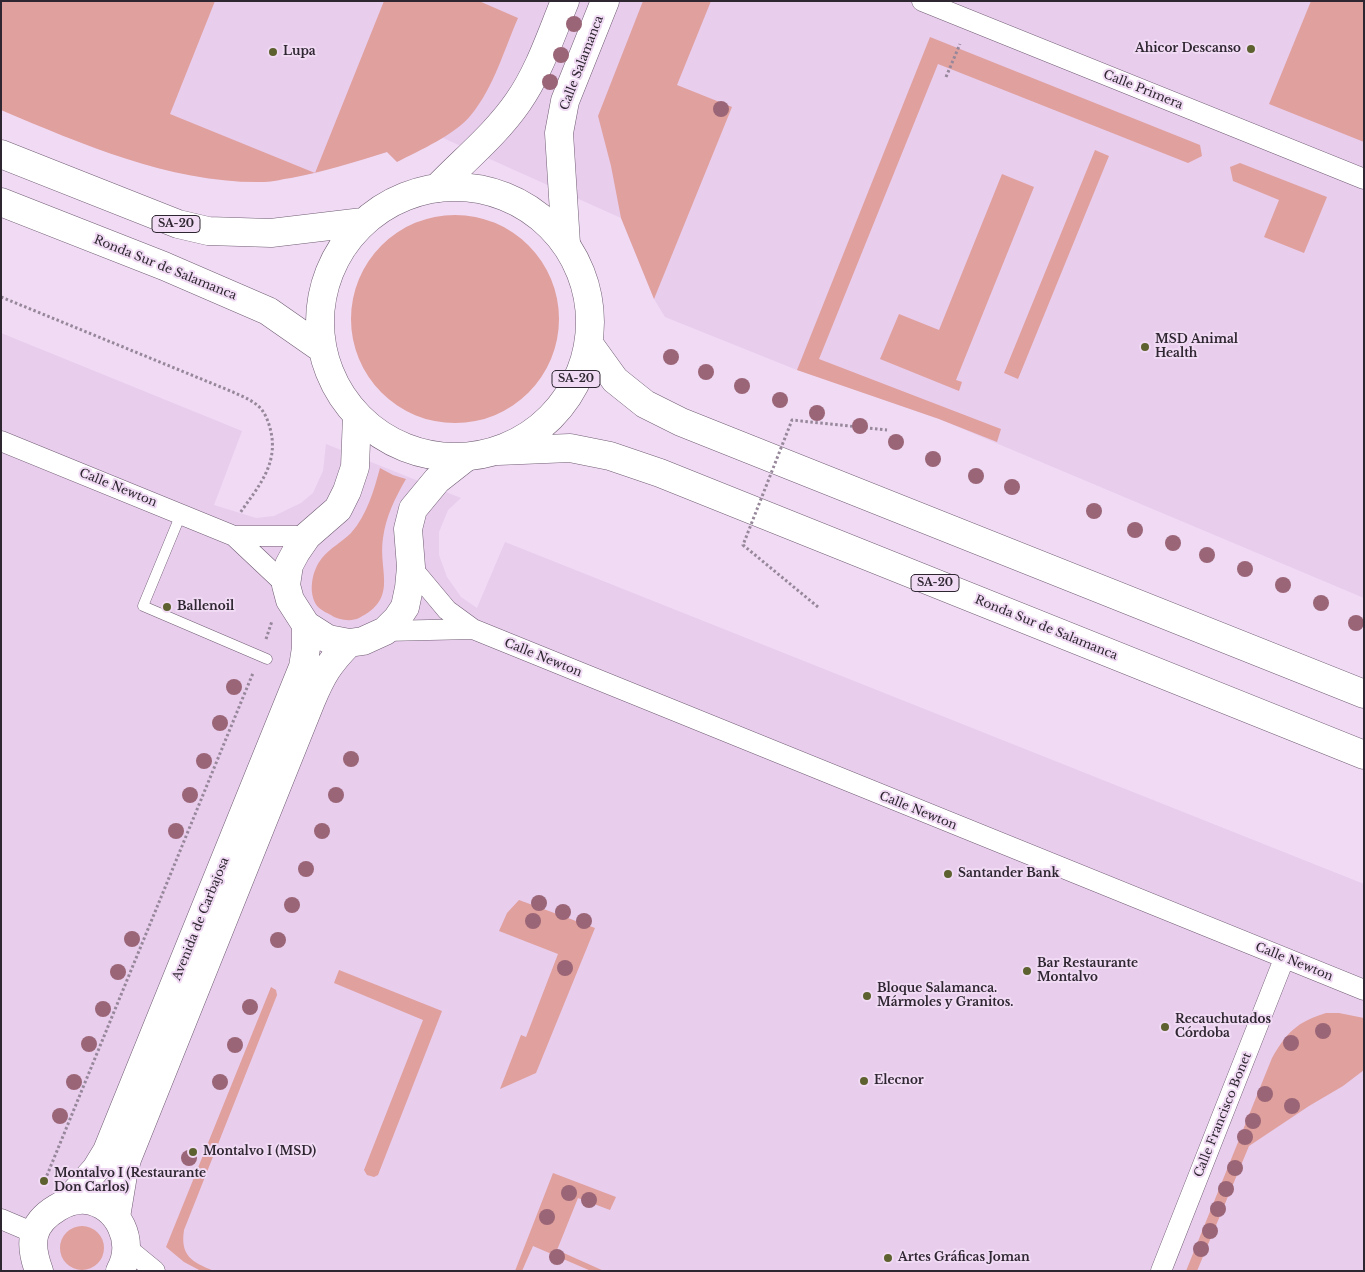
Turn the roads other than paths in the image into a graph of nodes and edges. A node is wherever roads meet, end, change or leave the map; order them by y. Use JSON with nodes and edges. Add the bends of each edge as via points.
{"nodes":[{"id":1,"x":565,"y":1,"type":"edge"},
{"id":2,"x":605,"y":1,"type":"edge"},
{"id":3,"x":922,"y":1,"type":"edge"},
{"id":4,"x":1,"y":154,"type":"edge"},
{"id":5,"x":1364,"y":179,"type":"edge"},
{"id":6,"x":437,"y":188,"type":"junction"},
{"id":7,"x":1,"y":202,"type":"edge"},
{"id":8,"x":363,"y":222,"type":"junction"},
{"id":9,"x":566,"y":244,"type":"junction"},
{"id":10,"x":589,"y":344,"type":"junction"},
{"id":11,"x":321,"y":348,"type":"junction"},
{"id":12,"x":356,"y":416,"type":"junction"},
{"id":13,"x":1,"y":441,"type":"edge"},
{"id":14,"x":498,"y":451,"type":"junction"},
{"id":15,"x":465,"y":458,"type":"junction"},
{"id":16,"x":181,"y":514,"type":"junction"},
{"id":17,"x":232,"y":536,"type":"junction"},
{"id":18,"x":307,"y":536,"type":"junction"},
{"id":19,"x":411,"y":567,"type":"junction"},
{"id":20,"x":286,"y":585,"type":"junction"},
{"id":21,"x":306,"y":625,"type":"junction"},
{"id":22,"x":474,"y":629,"type":"junction"},
{"id":23,"x":385,"y":631,"type":"junction"},
{"id":24,"x":349,"y":644,"type":"junction"},
{"id":25,"x":263,"y":657,"type":"road end"},
{"id":26,"x":1364,"y":694,"type":"edge"},
{"id":27,"x":1364,"y":755,"type":"edge"},
{"id":28,"x":1284,"y":958,"type":"junction"},
{"id":29,"x":1364,"y":990,"type":"edge"},
{"id":30,"x":67,"y":1202,"type":"junction"},
{"id":31,"x":116,"y":1218,"type":"junction"},
{"id":32,"x":1,"y":1219,"type":"edge"},
{"id":33,"x":34,"y":1233,"type":"junction"},
{"id":34,"x":124,"y":1260,"type":"edge"},
{"id":35,"x":39,"y":1271,"type":"edge"},
{"id":36,"x":155,"y":1271,"type":"edge"},
{"id":37,"x":1161,"y":1271,"type":"edge"}],
"edges":[{"from":1,"to":6,"type":"main road","via":[[519,101]]},
{"from":2,"to":9,"type":"main road","name":"Calle Salamanca","via":[[565,101],[559,132]]},
{"from":3,"to":5,"type":"street","name":"Calle Primera"},
{"from":4,"to":8,"type":"main road","name":"Ronda Sur de Salamanca","number":"SA-20","via":[[178,224],[208,231],[271,233]]},
{"from":6,"to":8,"type":"main road","name":"Ronda Sur de Salamanca","number":"SA-20","via":[[397,199]]},
{"from":6,"to":9,"type":"main road","name":"Ronda Sur de Salamanca","number":"SA-20","via":[[486,190],[530,210]]},
{"from":7,"to":11,"type":"main road","name":"Ronda Sur de Salamanca","via":[[268,311]]},
{"from":8,"to":11,"type":"main road","name":"Ronda Sur de Salamanca","number":"SA-20","via":[[334,258],[320,302]]},
{"from":9,"to":10,"type":"main road","name":"Ronda Sur de Salamanca","number":"SA-20","via":[[582,275],[590,309]]},
{"from":10,"to":14,"type":"main road","name":"Ronda Sur de Salamanca","number":"SA-20","via":[[572,390],[560,405],[540,428]]},
{"from":10,"to":26,"type":"main road","number":"SA-20","via":[[615,380],[645,404],[681,422]]},
{"from":11,"to":12,"type":"main road","name":"Ronda Sur de Salamanca","number":"SA-20","via":[[334,384]]},
{"from":12,"to":15,"type":"main road","name":"Ronda Sur de Salamanca","number":"SA-20","via":[[380,435],[406,449],[435,456]]},
{"from":12,"to":18,"type":"main road","via":[[355,467],[347,491],[338,510]]},
{"from":13,"to":16,"type":"street","name":"Calle Newton"},
{"from":14,"to":15,"type":"main road","name":"Ronda Sur de Salamanca","number":"SA-20"},
{"from":14,"to":27,"type":"main road","name":"Ronda Sur de Salamanca","number":"SA-20","via":[[570,448],[610,456],[660,473]]},
{"from":15,"to":19,"type":"main road","name":"Avenida de Carbajosa","via":[[437,480],[413,509],[408,529]]},
{"from":16,"to":17,"type":"street","name":"Calle Newton"},
{"from":16,"to":25,"type":"lane","via":[[143,606]]},
{"from":17,"to":18,"type":"street","name":"Calle Newton"},
{"from":17,"to":20,"type":"street","name":"Calle Newton"},
{"from":18,"to":20,"type":"main road","via":[[289,565]]},
{"from":19,"to":22,"type":"street","name":"Calle Newton","via":[[447,610]]},
{"from":19,"to":23,"type":"main road","name":"Avenida de Carbajosa","via":[[410,588],[404,607]]},
{"from":20,"to":21,"type":"main road","via":[[290,600]]},
{"from":21,"to":24,"type":"main road","via":[[328,639]]},
{"from":21,"to":30,"type":"main road","name":"Avenida de Carbajosa","via":[[303,667],[107,1150]]},
{"from":22,"to":23,"type":"street","name":"Calle Newton"},
{"from":22,"to":28,"type":"street","name":"Calle Newton"},
{"from":23,"to":24,"type":"main road","name":"Avenida de Carbajosa"},
{"from":24,"to":31,"type":"main road","name":"Avenida de Carbajosa","via":[[331,661],[319,681],[127,1159]]},
{"from":28,"to":29,"type":"street","name":"Calle Newton"},
{"from":28,"to":37,"type":"street","name":"Calle Francisco Bonet"},
{"from":30,"to":31,"type":"main road","via":[[85,1200],[103,1206]]},
{"from":30,"to":33,"type":"main road","via":[[45,1215]]},
{"from":31,"to":34,"type":"main road","via":[[124,1230]]},
{"from":32,"to":33,"type":"street"},
{"from":33,"to":35,"type":"main road","via":[[33,1254]]},
{"from":34,"to":36,"type":"street"}]}
